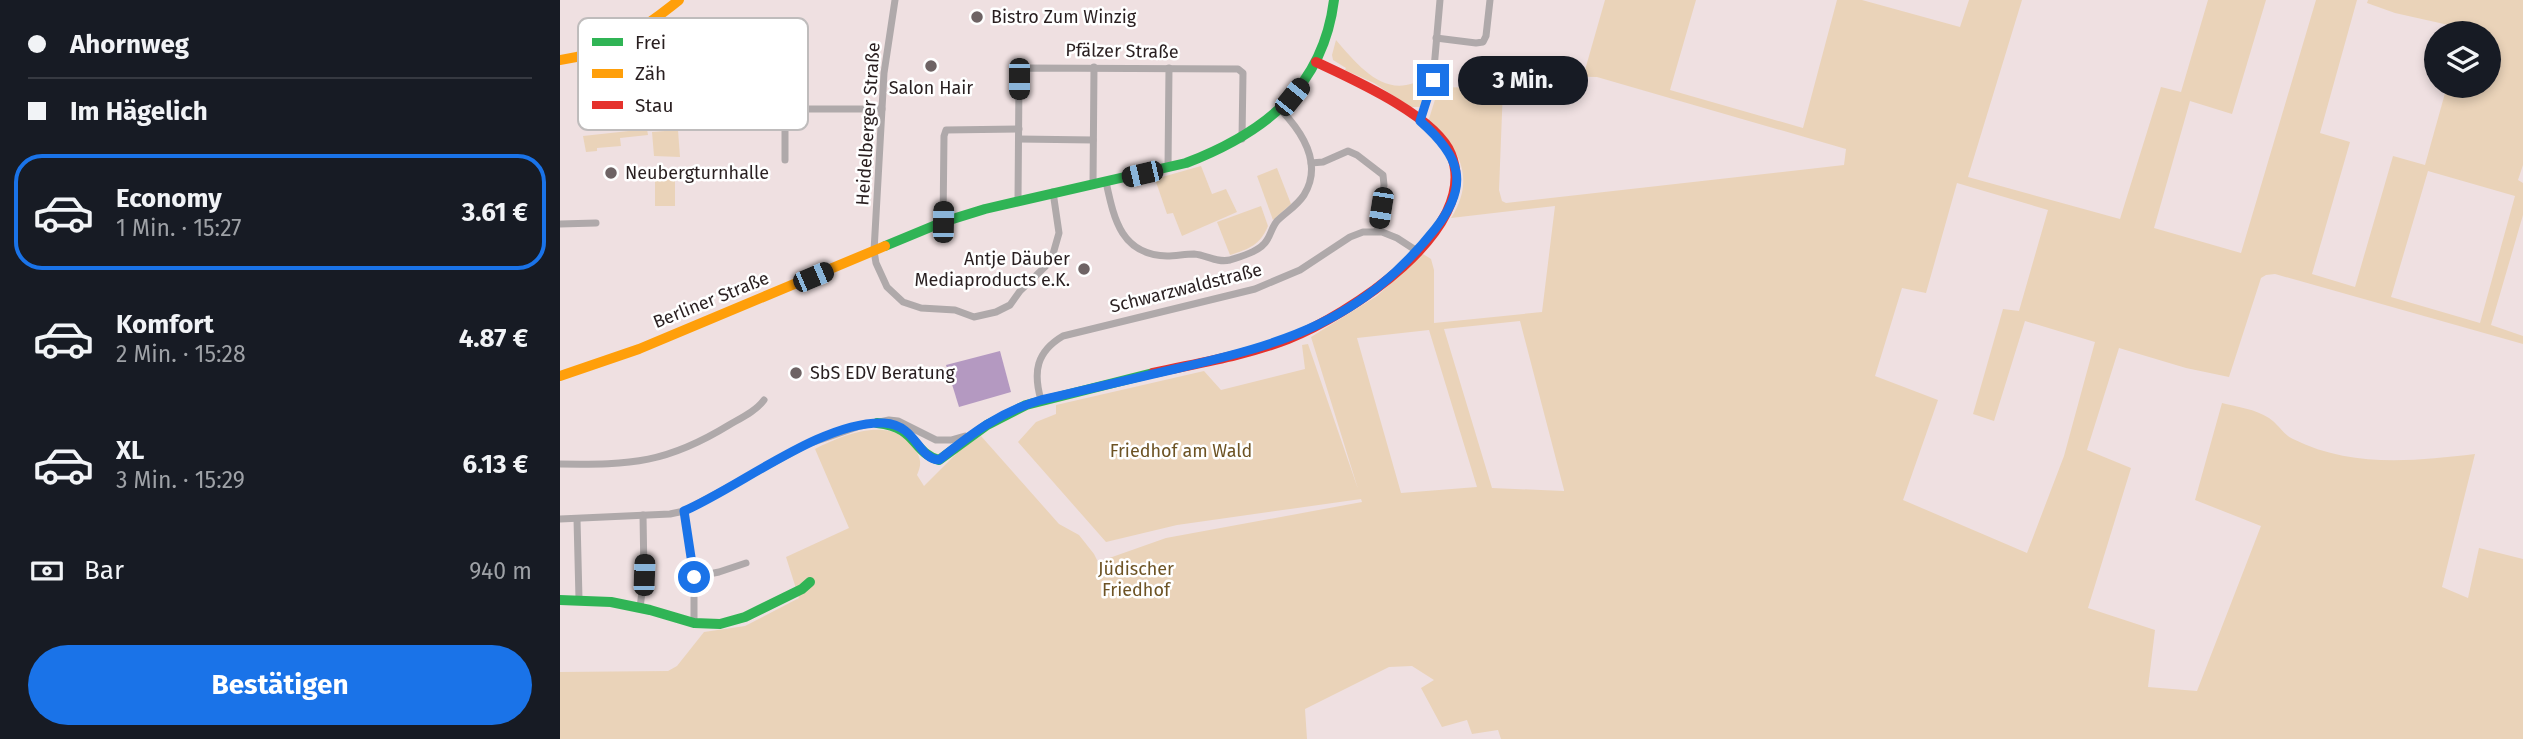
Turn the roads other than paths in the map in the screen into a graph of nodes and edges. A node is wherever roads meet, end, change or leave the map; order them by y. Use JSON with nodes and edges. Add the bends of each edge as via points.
{"nodes":[{"id":1,"x":679,"y":0,"type":"edge"},
{"id":2,"x":895,"y":0,"type":"edge"},
{"id":3,"x":1334,"y":0,"type":"edge"},
{"id":4,"x":1440,"y":0,"type":"edge"},
{"id":5,"x":1490,"y":0,"type":"edge"},
{"id":6,"x":655,"y":18,"type":"edge"},
{"id":7,"x":1436,"y":38,"type":"junction"},
{"id":8,"x":578,"y":57,"type":"edge"},
{"id":9,"x":560,"y":60,"type":"edge"},
{"id":10,"x":1316,"y":62,"type":"junction"},
{"id":11,"x":1094,"y":67,"type":"junction"},
{"id":12,"x":1169,"y":68,"type":"junction"},
{"id":13,"x":882,"y":109,"type":"junction"},
{"id":14,"x":808,"y":110,"type":"edge"},
{"id":15,"x":1281,"y":110,"type":"junction"},
{"id":16,"x":1420,"y":121,"type":"junction"},
{"id":17,"x":1019,"y":129,"type":"junction"},
{"id":18,"x":785,"y":130,"type":"edge"},
{"id":19,"x":1018,"y":139,"type":"junction"},
{"id":20,"x":1242,"y":139,"type":"junction"},
{"id":21,"x":1093,"y":140,"type":"junction"},
{"id":22,"x":785,"y":160,"type":"dead end"},
{"id":23,"x":1311,"y":163,"type":"junction"},
{"id":24,"x":1167,"y":168,"type":"junction"},
{"id":25,"x":1107,"y":182,"type":"junction"},
{"id":26,"x":1093,"y":184,"type":"junction"},
{"id":27,"x":1053,"y":192,"type":"junction"},
{"id":28,"x":1018,"y":200,"type":"junction"},
{"id":29,"x":943,"y":222,"type":"junction"},
{"id":30,"x":596,"y":223,"type":"dead end"},
{"id":31,"x":560,"y":224,"type":"edge"},
{"id":32,"x":1377,"y":231,"type":"junction"},
{"id":33,"x":874,"y":251,"type":"junction"},
{"id":34,"x":1417,"y":251,"type":"junction"},
{"id":35,"x":560,"y":376,"type":"edge"},
{"id":36,"x":764,"y":400,"type":"dead end"},
{"id":37,"x":1041,"y":400,"type":"junction"},
{"id":38,"x":877,"y":423,"type":"junction"},
{"id":39,"x":975,"y":431,"type":"junction"},
{"id":40,"x":560,"y":464,"type":"edge"},
{"id":41,"x":684,"y":511,"type":"junction"},
{"id":42,"x":643,"y":515,"type":"junction"},
{"id":43,"x":560,"y":519,"type":"edge"},
{"id":44,"x":578,"y":519,"type":"junction"},
{"id":45,"x":746,"y":563,"type":"dead end"},
{"id":46,"x":694,"y":577,"type":"junction"},
{"id":47,"x":810,"y":582,"type":"dead end"},
{"id":48,"x":579,"y":599,"type":"junction"},
{"id":49,"x":560,"y":600,"type":"edge"},
{"id":50,"x":640,"y":608,"type":"junction"},
{"id":51,"x":694,"y":623,"type":"junction"}],
"edges":[{"from":1,"to":6,"type":"street"},
{"from":2,"to":13,"type":"street","name":"Heidelberger Straße"},
{"from":3,"to":10,"type":"street","name":"Berliner Straße","via":[[1330,27]]},
{"from":4,"to":7,"type":"street"},
{"from":5,"to":7,"type":"street","via":[[1483,42]]},
{"from":7,"to":16,"type":"street","via":[[1433,80]]},
{"from":8,"to":9,"type":"street"},
{"from":10,"to":15,"type":"street","name":"Berliner Straße"},
{"from":10,"to":16,"type":"street","via":[[1367,86]]},
{"from":11,"to":12,"type":"street","name":"Pfälzer Straße"},
{"from":11,"to":17,"type":"street","name":"Pfälzer Straße","via":[[1024,68],[1019,74]]},
{"from":11,"to":21,"type":"street"},
{"from":12,"to":20,"type":"street","name":"Pfälzer Straße","via":[[1242,71]]},
{"from":12,"to":24,"type":"street"},
{"from":13,"to":14,"type":"street"},
{"from":13,"to":33,"type":"street","name":"Heidelberger Straße"},
{"from":15,"to":20,"type":"street","name":"Berliner Straße"},
{"from":15,"to":23,"type":"street","via":[[1303,136]]},
{"from":16,"to":34,"type":"street","via":[[1446,144],[1454,161],[1456,188],[1447,212]]},
{"from":17,"to":19,"type":"street","name":"Pfälzer Straße"},
{"from":17,"to":29,"type":"street","via":[[946,130]]},
{"from":18,"to":22,"type":"street"},
{"from":19,"to":21,"type":"street"},
{"from":19,"to":28,"type":"street","name":"Pfälzer Straße"},
{"from":20,"to":24,"type":"street","name":"Berliner Straße"},
{"from":21,"to":26,"type":"street"},
{"from":23,"to":25,"type":"street","via":[[1305,193],[1262,246],[1219,261],[1194,254],[1158,255],[1136,247],[1113,215]]},
{"from":23,"to":32,"type":"street","via":[[1348,151],[1380,171],[1384,185]]},
{"from":24,"to":25,"type":"street","name":"Berliner Straße"},
{"from":25,"to":26,"type":"street","name":"Berliner Straße"},
{"from":26,"to":27,"type":"street","name":"Berliner Straße"},
{"from":27,"to":28,"type":"street","name":"Berliner Straße"},
{"from":27,"to":33,"type":"street","via":[[1059,233],[1051,261],[1010,305],[996,313],[974,317],[903,302],[887,287]]},
{"from":28,"to":29,"type":"street","name":"Berliner Straße"},
{"from":29,"to":33,"type":"street","name":"Berliner Straße"},
{"from":30,"to":31,"type":"street"},
{"from":32,"to":34,"type":"street"},
{"from":32,"to":37,"type":"street","name":"Schwarzwaldstraße","via":[[1357,234],[1300,270],[1249,291],[1063,336],[1048,346],[1040,359],[1036,379]]},
{"from":33,"to":35,"type":"street","name":"Berliner Straße","via":[[639,349]]},
{"from":34,"to":37,"type":"street","via":[[1356,304],[1299,334],[1262,348]]},
{"from":36,"to":40,"type":"street","via":[[704,441],[659,458]]},
{"from":37,"to":39,"type":"street"},
{"from":38,"to":39,"type":"street","via":[[898,421],[943,441]]},
{"from":38,"to":39,"type":"street","via":[[902,428],[927,455],[939,460]]},
{"from":38,"to":41,"type":"street","via":[[808,444]]},
{"from":41,"to":42,"type":"street"},
{"from":41,"to":46,"type":"street"},
{"from":42,"to":44,"type":"street"},
{"from":42,"to":50,"type":"street","via":[[645,567]]},
{"from":43,"to":44,"type":"street"},
{"from":44,"to":48,"type":"street"},
{"from":45,"to":46,"type":"street"},
{"from":46,"to":51,"type":"street"},
{"from":47,"to":51,"type":"street","via":[[734,621]]},
{"from":48,"to":49,"type":"street"},
{"from":48,"to":50,"type":"street"},
{"from":50,"to":51,"type":"street"}]}
